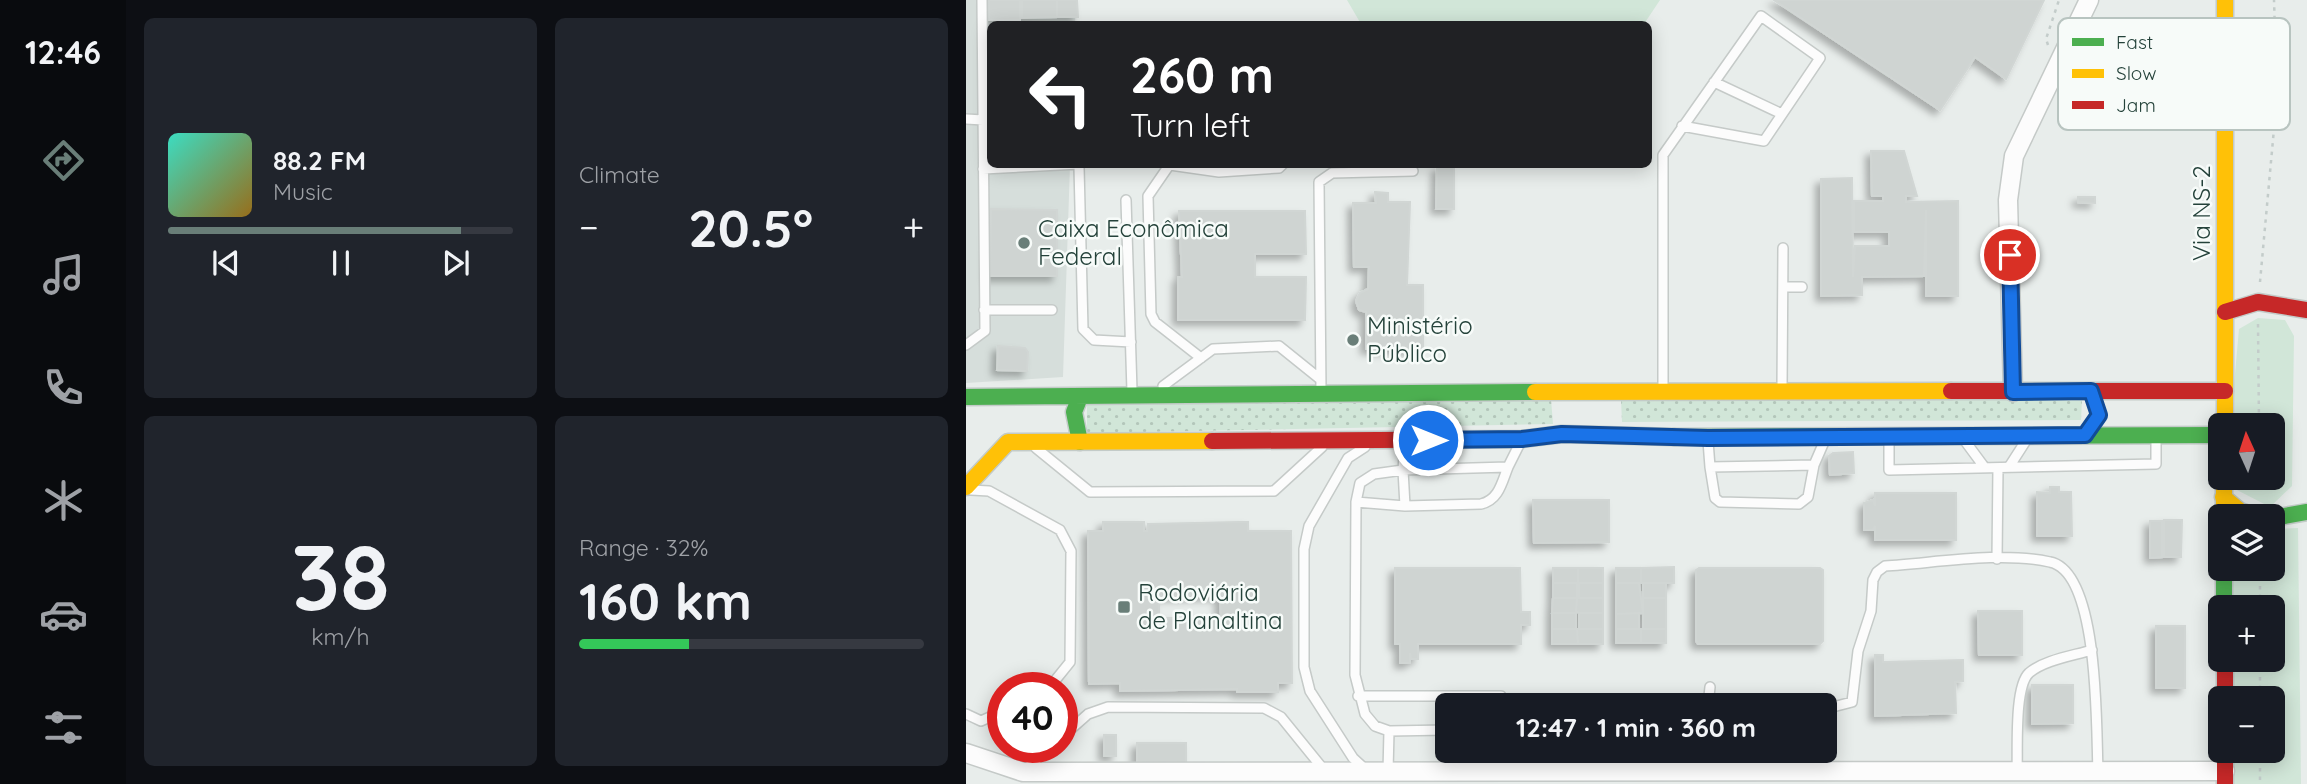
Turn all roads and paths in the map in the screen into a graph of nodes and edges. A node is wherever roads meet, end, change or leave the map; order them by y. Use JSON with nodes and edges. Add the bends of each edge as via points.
{"nodes":[{"id":1,"x":982,"y":0,"type":"edge"},
{"id":2,"x":2089,"y":0,"type":"edge"},
{"id":3,"x":2225,"y":0,"type":"edge"},
{"id":4,"x":2274,"y":0,"type":"edge"},
{"id":5,"x":2080,"y":18,"type":"edge"},
{"id":6,"x":2225,"y":18,"type":"edge"},
{"id":7,"x":2275,"y":18,"type":"edge"},
{"id":8,"x":2058,"y":64,"type":"edge"},
{"id":9,"x":1714,"y":82,"type":"junction"},
{"id":10,"x":1782,"y":114,"type":"junction"},
{"id":11,"x":966,"y":119,"type":"edge"},
{"id":12,"x":983,"y":120,"type":"junction"},
{"id":13,"x":1682,"y":126,"type":"junction"},
{"id":14,"x":2225,"y":130,"type":"edge"},
{"id":15,"x":2274,"y":130,"type":"edge"},
{"id":16,"x":1015,"y":168,"type":"edge"},
{"id":17,"x":1079,"y":168,"type":"edge"},
{"id":18,"x":1168,"y":168,"type":"edge"},
{"id":19,"x":1191,"y":168,"type":"edge"},
{"id":20,"x":1279,"y":168,"type":"edge"},
{"id":21,"x":983,"y":169,"type":"junction"},
{"id":22,"x":1413,"y":171,"type":"dead end"},
{"id":23,"x":1126,"y":200,"type":"dead end"},
{"id":24,"x":1783,"y":248,"type":"dead end"},
{"id":25,"x":1783,"y":287,"type":"junction"},
{"id":26,"x":1802,"y":287,"type":"dead end"},
{"id":27,"x":2258,"y":302,"type":"junction"},
{"id":28,"x":984,"y":310,"type":"junction"},
{"id":29,"x":1052,"y":310,"type":"dead end"},
{"id":30,"x":2307,"y":310,"type":"edge"},
{"id":31,"x":2225,"y":312,"type":"junction"},
{"id":32,"x":1131,"y":342,"type":"junction"},
{"id":33,"x":966,"y":345,"type":"edge"},
{"id":34,"x":1201,"y":358,"type":"junction"},
{"id":35,"x":1320,"y":385,"type":"junction"},
{"id":36,"x":2225,"y":391,"type":"junction"},
{"id":37,"x":2013,"y":392,"type":"junction"},
{"id":38,"x":1565,"y":393,"type":"junction"},
{"id":39,"x":1617,"y":393,"type":"junction"},
{"id":40,"x":1782,"y":393,"type":"junction"},
{"id":41,"x":1663,"y":394,"type":"junction"},
{"id":42,"x":1152,"y":395,"type":"junction"},
{"id":43,"x":966,"y":397,"type":"edge"},
{"id":44,"x":1080,"y":397,"type":"junction"},
{"id":45,"x":1132,"y":397,"type":"junction"},
{"id":46,"x":2096,"y":404,"type":"junction"},
{"id":47,"x":2225,"y":413,"type":"edge"},
{"id":48,"x":2259,"y":413,"type":"edge"},
{"id":49,"x":1562,"y":434,"type":"junction"},
{"id":50,"x":1616,"y":434,"type":"junction"},
{"id":51,"x":2085,"y":435,"type":"junction"},
{"id":52,"x":2156,"y":435,"type":"junction"},
{"id":53,"x":2208,"y":435,"type":"edge"},
{"id":54,"x":2029,"y":436,"type":"junction"},
{"id":55,"x":1889,"y":437,"type":"junction"},
{"id":56,"x":1962,"y":437,"type":"junction"},
{"id":57,"x":1708,"y":438,"type":"junction"},
{"id":58,"x":1826,"y":438,"type":"junction"},
{"id":59,"x":1522,"y":439,"type":"junction"},
{"id":60,"x":1328,"y":440,"type":"junction"},
{"id":61,"x":1376,"y":440,"type":"junction"},
{"id":62,"x":1405,"y":440,"type":"junction"},
{"id":63,"x":1030,"y":442,"type":"junction"},
{"id":64,"x":1080,"y":442,"type":"junction"},
{"id":65,"x":1814,"y":465,"type":"junction"},
{"id":66,"x":1508,"y":467,"type":"junction"},
{"id":67,"x":1710,"y":467,"type":"junction"},
{"id":68,"x":2003,"y":467,"type":"junction"},
{"id":69,"x":1984,"y":468,"type":"junction"},
{"id":70,"x":1403,"y":470,"type":"junction"},
{"id":71,"x":966,"y":489,"type":"edge"},
{"id":72,"x":2223,"y":490,"type":"edge"},
{"id":73,"x":2223,"y":497,"type":"junction"},
{"id":74,"x":1356,"y":502,"type":"junction"},
{"id":75,"x":2223,"y":504,"type":"edge"},
{"id":76,"x":2232,"y":504,"type":"edge"},
{"id":77,"x":1405,"y":506,"type":"junction"},
{"id":78,"x":2307,"y":512,"type":"edge"},
{"id":79,"x":2285,"y":515,"type":"edge"},
{"id":80,"x":1997,"y":559,"type":"junction"},
{"id":81,"x":2092,"y":650,"type":"junction"},
{"id":82,"x":1062,"y":672,"type":"edge"},
{"id":83,"x":1710,"y":687,"type":"dead end"},
{"id":84,"x":1709,"y":693,"type":"edge"},
{"id":85,"x":1435,"y":695,"type":"edge"},
{"id":86,"x":1358,"y":696,"type":"junction"},
{"id":87,"x":1837,"y":706,"type":"edge"},
{"id":88,"x":966,"y":714,"type":"edge"},
{"id":89,"x":987,"y":719,"type":"edge"},
{"id":90,"x":1078,"y":723,"type":"edge"},
{"id":91,"x":1435,"y":730,"type":"edge"},
{"id":92,"x":1389,"y":731,"type":"junction"},
{"id":93,"x":966,"y":753,"type":"edge"},
{"id":94,"x":1033,"y":763,"type":"edge"},
{"id":95,"x":1515,"y":763,"type":"edge"},
{"id":96,"x":1701,"y":763,"type":"edge"},
{"id":97,"x":1729,"y":763,"type":"edge"},
{"id":98,"x":1822,"y":763,"type":"edge"},
{"id":99,"x":2260,"y":763,"type":"edge"},
{"id":100,"x":1518,"y":770,"type":"junction"},
{"id":101,"x":2098,"y":771,"type":"junction"},
{"id":102,"x":1023,"y":772,"type":"junction"},
{"id":103,"x":1325,"y":772,"type":"junction"},
{"id":104,"x":1378,"y":772,"type":"junction"},
{"id":105,"x":1700,"y":772,"type":"junction"},
{"id":106,"x":1726,"y":772,"type":"junction"},
{"id":107,"x":1824,"y":772,"type":"junction"},
{"id":108,"x":2017,"y":772,"type":"junction"},
{"id":109,"x":2225,"y":777,"type":"edge"},
{"id":110,"x":1748,"y":778,"type":"edge"},
{"id":111,"x":2260,"y":784,"type":"edge"}],
"edges":[{"from":1,"to":12,"type":"lane"},
{"from":2,"to":5,"type":"street"},
{"from":3,"to":6,"type":"street","name":"Via NS-2"},
{"from":4,"to":7,"type":"path"},
{"from":8,"to":37,"type":"street","via":[[2014,156],[2008,200]]},
{"from":9,"to":10,"type":"lane"},
{"from":9,"to":10,"type":"lane","via":[[1761,16],[1820,58]]},
{"from":9,"to":13,"type":"lane"},
{"from":10,"to":13,"type":"lane","via":[[1764,141]]},
{"from":11,"to":12,"type":"lane"},
{"from":12,"to":21,"type":"lane"},
{"from":13,"to":41,"type":"lane","via":[[1663,155]]},
{"from":14,"to":31,"type":"street","name":"Via NS-2"},
{"from":15,"to":27,"type":"path"},
{"from":16,"to":21,"type":"lane"},
{"from":17,"to":32,"type":"lane","via":[[1083,329],[1094,340]]},
{"from":18,"to":34,"type":"lane","via":[[1148,196],[1151,314]]},
{"from":19,"to":20,"type":"lane","via":[[1219,172]]},
{"from":21,"to":28,"type":"lane"},
{"from":22,"to":35,"type":"lane","via":[[1332,173],[1320,182]]},
{"from":23,"to":32,"type":"lane"},
{"from":24,"to":25,"type":"lane"},
{"from":25,"to":26,"type":"lane"},
{"from":25,"to":40,"type":"lane"},
{"from":27,"to":30,"type":"street"},
{"from":27,"to":31,"type":"street"},
{"from":27,"to":48,"type":"path"},
{"from":28,"to":29,"type":"lane"},
{"from":28,"to":33,"type":"lane","via":[[985,331]]},
{"from":31,"to":36,"type":"street","name":"Via NS-2"},
{"from":32,"to":45,"type":"lane"},
{"from":34,"to":35,"type":"lane","via":[[1213,349],[1279,346]]},
{"from":34,"to":42,"type":"lane"},
{"from":35,"to":38,"type":"street"},
{"from":35,"to":42,"type":"street"},
{"from":36,"to":46,"type":"street"},
{"from":36,"to":47,"type":"street","name":"Via NS-2"},
{"from":37,"to":40,"type":"street"},
{"from":37,"to":46,"type":"street"},
{"from":38,"to":39,"type":"street"},
{"from":38,"to":49,"type":"street","via":[[1572,414]]},
{"from":39,"to":41,"type":"street"},
{"from":39,"to":50,"type":"street","via":[[1604,410]]},
{"from":40,"to":41,"type":"street"},
{"from":42,"to":45,"type":"street"},
{"from":43,"to":44,"type":"street"},
{"from":44,"to":45,"type":"street"},
{"from":44,"to":64,"type":"street","via":[[1074,412]]},
{"from":46,"to":51,"type":"street"},
{"from":49,"to":50,"type":"street"},
{"from":49,"to":59,"type":"street"},
{"from":50,"to":57,"type":"street"},
{"from":51,"to":52,"type":"street"},
{"from":51,"to":54,"type":"street"},
{"from":52,"to":53,"type":"street"},
{"from":52,"to":68,"type":"lane","via":[[2156,464]]},
{"from":54,"to":56,"type":"street"},
{"from":54,"to":68,"type":"lane"},
{"from":55,"to":56,"type":"street"},
{"from":55,"to":58,"type":"street"},
{"from":55,"to":69,"type":"lane","via":[[1889,470]]},
{"from":56,"to":69,"type":"lane"},
{"from":57,"to":58,"type":"street"},
{"from":57,"to":67,"type":"lane"},
{"from":58,"to":65,"type":"lane"},
{"from":59,"to":62,"type":"street"},
{"from":59,"to":66,"type":"lane"},
{"from":60,"to":61,"type":"street"},
{"from":60,"to":63,"type":"lane","via":[[1274,491],[1090,492]]},
{"from":60,"to":64,"type":"street"},
{"from":61,"to":62,"type":"street"},
{"from":61,"to":104,"type":"lane","via":[[1348,458],[1310,526],[1304,549],[1304,667],[1310,691],[1353,758]]},
{"from":62,"to":70,"type":"lane"},
{"from":63,"to":64,"type":"street"},
{"from":63,"to":71,"type":"street","via":[[1008,442]]},
{"from":65,"to":67,"type":"lane"},
{"from":65,"to":67,"type":"lane","via":[[1808,497],[1799,504],[1720,502],[1715,498]]},
{"from":66,"to":70,"type":"lane"},
{"from":66,"to":77,"type":"lane","via":[[1491,502]]},
{"from":68,"to":69,"type":"lane"},
{"from":68,"to":80,"type":"lane"},
{"from":70,"to":74,"type":"lane","via":[[1374,474],[1360,483]]},
{"from":70,"to":77,"type":"lane"},
{"from":71,"to":82,"type":"lane","via":[[989,491],[1060,530],[1071,551],[1070,662]]},
{"from":72,"to":73,"type":"street"},
{"from":73,"to":75,"type":"street"},
{"from":73,"to":76,"type":"street"},
{"from":74,"to":77,"type":"lane"},
{"from":74,"to":86,"type":"lane"},
{"from":78,"to":79,"type":"street"},
{"from":80,"to":81,"type":"lane","via":[[2053,562],[2069,574],[2080,590]]},
{"from":80,"to":87,"type":"lane","via":[[1885,566],[1877,572],[1858,651],[1852,702]]},
{"from":81,"to":101,"type":"lane"},
{"from":81,"to":108,"type":"lane","via":[[2027,674],[2021,688]]},
{"from":83,"to":84,"type":"lane"},
{"from":85,"to":86,"type":"lane"},
{"from":86,"to":92,"type":"lane","via":[[1375,726]]},
{"from":88,"to":89,"type":"lane","via":[[981,722]]},
{"from":90,"to":103,"type":"lane","via":[[1108,707],[1264,708],[1281,717]]},
{"from":91,"to":92,"type":"lane"},
{"from":92,"to":104,"type":"lane"},
{"from":93,"to":102,"type":"street"},
{"from":94,"to":102,"type":"lane"},
{"from":95,"to":100,"type":"lane"},
{"from":96,"to":105,"type":"lane"},
{"from":97,"to":106,"type":"lane"},
{"from":98,"to":107,"type":"lane"},
{"from":99,"to":111,"type":"path"},
{"from":100,"to":104,"type":"street"},
{"from":100,"to":105,"type":"street"},
{"from":101,"to":108,"type":"street"},
{"from":101,"to":109,"type":"street"},
{"from":102,"to":103,"type":"street"},
{"from":103,"to":104,"type":"street"},
{"from":105,"to":106,"type":"street"},
{"from":106,"to":110,"type":"street"},
{"from":107,"to":108,"type":"street"},
{"from":107,"to":110,"type":"street"}]}
